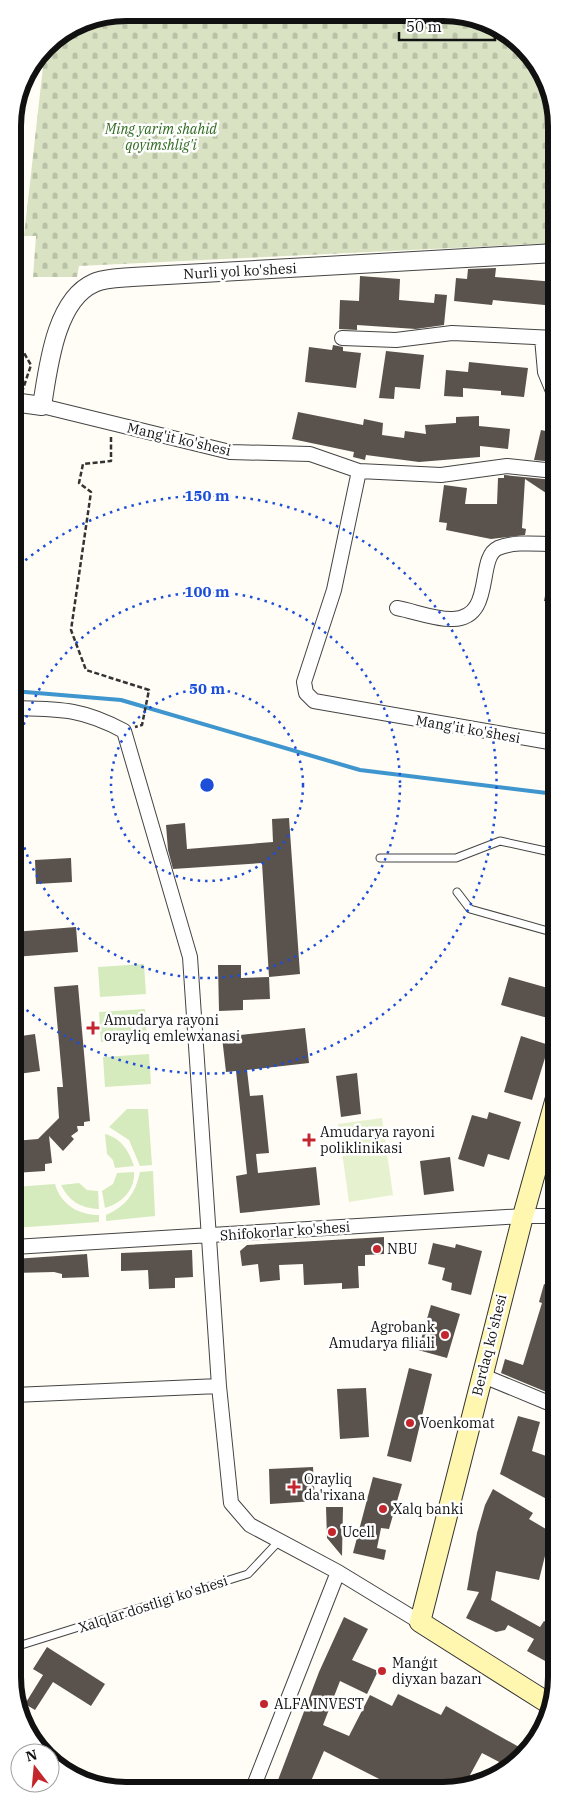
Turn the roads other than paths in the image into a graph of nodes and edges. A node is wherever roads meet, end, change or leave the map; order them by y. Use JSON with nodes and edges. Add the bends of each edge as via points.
{"nodes":[{"id":1,"x":548,"y":253,"type":"edge"},
{"id":2,"x":342,"y":338,"type":"dead end"},
{"id":3,"x":548,"y":338,"type":"edge"},
{"id":4,"x":548,"y":379,"type":"edge"},
{"id":5,"x":21,"y":403,"type":"edge"},
{"id":6,"x":42,"y":406,"type":"junction"},
{"id":7,"x":548,"y":470,"type":"edge"},
{"id":8,"x":360,"y":471,"type":"junction"},
{"id":9,"x":548,"y":544,"type":"edge"},
{"id":10,"x":397,"y":608,"type":"dead end"},
{"id":11,"x":21,"y":708,"type":"edge"},
{"id":12,"x":548,"y":742,"type":"edge"},
{"id":13,"x":548,"y":851,"type":"edge"},
{"id":14,"x":380,"y":858,"type":"dead end"},
{"id":15,"x":457,"y":892,"type":"dead end"},
{"id":16,"x":548,"y":931,"type":"edge"},
{"id":17,"x":548,"y":1126,"type":"edge"},
{"id":18,"x":522,"y":1216,"type":"junction"},
{"id":19,"x":548,"y":1216,"type":"edge"},
{"id":20,"x":210,"y":1235,"type":"junction"},
{"id":21,"x":21,"y":1247,"type":"edge"},
{"id":22,"x":481,"y":1375,"type":"junction"},
{"id":23,"x":219,"y":1386,"type":"junction"},
{"id":24,"x":21,"y":1396,"type":"edge"},
{"id":25,"x":548,"y":1403,"type":"edge"},
{"id":26,"x":279,"y":1541,"type":"junction"},
{"id":27,"x":338,"y":1572,"type":"junction"},
{"id":28,"x":420,"y":1622,"type":"junction"},
{"id":29,"x":21,"y":1645,"type":"edge"},
{"id":30,"x":545,"y":1701,"type":"edge"},
{"id":31,"x":255,"y":1782,"type":"edge"}],
"edges":[{"from":1,"to":6,"type":"street","name":"Nurli yol ko'shesi","via":[[132,277],[94,283],[68,305],[51,352]]},
{"from":2,"to":3,"type":"street","via":[[396,340],[452,333]]},
{"from":3,"to":4,"type":"street","via":[[545,372]]},
{"from":5,"to":6,"type":"street"},
{"from":6,"to":8,"type":"street","name":"Mang'it ko'shesi","via":[[230,452],[310,454]]},
{"from":7,"to":8,"type":"street","name":"Mang'it ko'shesi","via":[[507,466],[440,475]]},
{"from":8,"to":12,"type":"street","name":"Mang'it ko'shesi","via":[[334,590],[304,682],[306,693],[314,701]]},
{"from":9,"to":10,"type":"street","via":[[513,544],[497,548],[490,554],[479,604],[464,618],[452,619]]},
{"from":11,"to":20,"type":"street","via":[[69,709],[104,720],[124,731],[190,957]]},
{"from":13,"to":14,"type":"lane","via":[[500,841],[456,858]]},
{"from":15,"to":16,"type":"lane","via":[[470,908]]},
{"from":17,"to":18,"type":"main road","name":"Berdaq ko'shesi"},
{"from":18,"to":19,"type":"street","name":"Shifokorlar ko'shesi"},
{"from":18,"to":20,"type":"street","name":"Shifokorlar ko'shesi"},
{"from":18,"to":22,"type":"main road","name":"Berdaq ko'shesi"},
{"from":20,"to":21,"type":"street","name":"Shifokorlar ko'shesi"},
{"from":20,"to":23,"type":"street"},
{"from":22,"to":25,"type":"street"},
{"from":22,"to":28,"type":"main road","name":"Berdaq ko'shesi"},
{"from":23,"to":24,"type":"street"},
{"from":23,"to":26,"type":"street","via":[[231,1503],[250,1525]]},
{"from":26,"to":27,"type":"street"},
{"from":26,"to":29,"type":"lane","name":"Xalqlar dostligi ko'shesi","via":[[248,1574]]},
{"from":27,"to":28,"type":"street"},
{"from":27,"to":31,"type":"street"},
{"from":28,"to":30,"type":"main road"}]}
